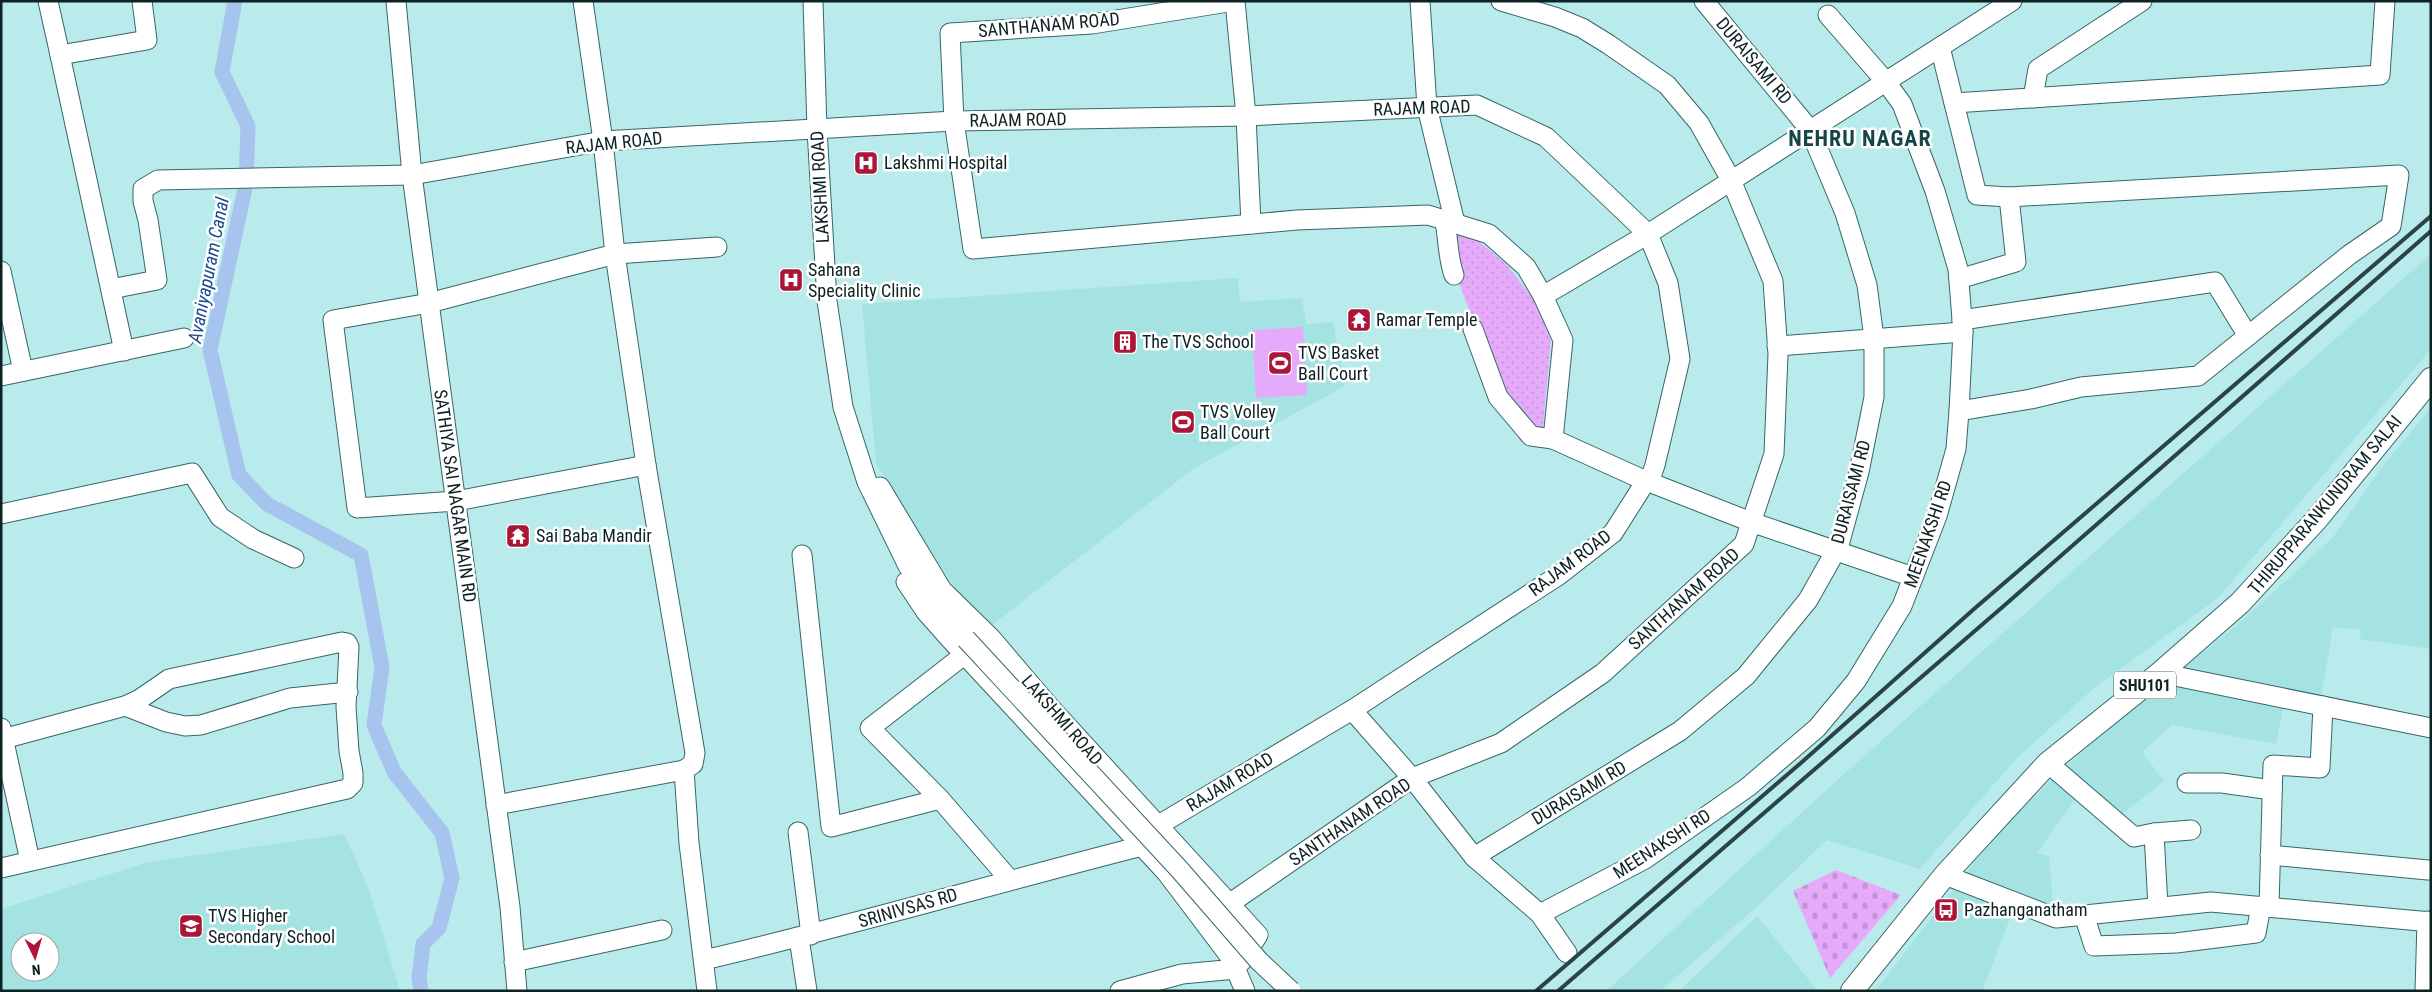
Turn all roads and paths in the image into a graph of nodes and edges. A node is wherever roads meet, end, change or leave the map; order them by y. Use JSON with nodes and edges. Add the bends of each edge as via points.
{"nodes":[{"id":1,"x":48,"y":1,"type":"edge"},
{"id":2,"x":142,"y":1,"type":"edge"},
{"id":3,"x":396,"y":1,"type":"edge"},
{"id":4,"x":582,"y":1,"type":"edge"},
{"id":5,"x":813,"y":1,"type":"edge"},
{"id":6,"x":1235,"y":1,"type":"edge"},
{"id":7,"x":1420,"y":1,"type":"edge"},
{"id":8,"x":1501,"y":1,"type":"edge"},
{"id":9,"x":1704,"y":1,"type":"edge"},
{"id":10,"x":2012,"y":1,"type":"edge"},
{"id":11,"x":2141,"y":1,"type":"edge"},
{"id":12,"x":2385,"y":1,"type":"edge"},
{"id":13,"x":1828,"y":15,"type":"dead end"},
{"id":14,"x":1940,"y":47,"type":"junction"},
{"id":15,"x":60,"y":55,"type":"junction"},
{"id":16,"x":1886,"y":82,"type":"junction"},
{"id":17,"x":2033,"y":98,"type":"junction"},
{"id":18,"x":1954,"y":104,"type":"junction"},
{"id":19,"x":1427,"y":107,"type":"junction"},
{"id":20,"x":1246,"y":116,"type":"junction"},
{"id":21,"x":954,"y":121,"type":"junction"},
{"id":22,"x":817,"y":129,"type":"junction"},
{"id":23,"x":1810,"y":130,"type":"junction"},
{"id":24,"x":602,"y":141,"type":"junction"},
{"id":25,"x":412,"y":175,"type":"junction"},
{"id":26,"x":1731,"y":180,"type":"junction"},
{"id":27,"x":2010,"y":197,"type":"junction"},
{"id":28,"x":1251,"y":224,"type":"junction"},
{"id":29,"x":1455,"y":224,"type":"junction"},
{"id":30,"x":1648,"y":234,"type":"junction"},
{"id":31,"x":717,"y":247,"type":"dead end"},
{"id":32,"x":615,"y":254,"type":"junction"},
{"id":33,"x":1,"y":271,"type":"edge"},
{"id":34,"x":1454,"y":275,"type":"dead end"},
{"id":35,"x":1959,"y":279,"type":"junction"},
{"id":36,"x":111,"y":289,"type":"junction"},
{"id":37,"x":1543,"y":296,"type":"junction"},
{"id":38,"x":429,"y":303,"type":"junction"},
{"id":39,"x":1963,"y":326,"type":"junction"},
{"id":40,"x":1473,"y":329,"type":"dead end"},
{"id":41,"x":2248,"y":336,"type":"junction"},
{"id":42,"x":184,"y":338,"type":"dead end"},
{"id":43,"x":1874,"y":338,"type":"junction"},
{"id":44,"x":1777,"y":346,"type":"junction"},
{"id":45,"x":124,"y":351,"type":"junction"},
{"id":46,"x":23,"y":371,"type":"junction"},
{"id":47,"x":1,"y":376,"type":"edge"},
{"id":48,"x":2431,"y":378,"type":"edge"},
{"id":49,"x":1960,"y":411,"type":"junction"},
{"id":50,"x":1553,"y":439,"type":"junction"},
{"id":51,"x":860,"y":459,"type":"junction"},
{"id":52,"x":646,"y":465,"type":"junction"},
{"id":53,"x":1647,"y":481,"type":"junction"},
{"id":54,"x":456,"y":501,"type":"junction"},
{"id":55,"x":1,"y":514,"type":"edge"},
{"id":56,"x":1752,"y":522,"type":"junction"},
{"id":57,"x":1836,"y":550,"type":"junction"},
{"id":58,"x":802,"y":555,"type":"dead end"},
{"id":59,"x":294,"y":558,"type":"dead end"},
{"id":60,"x":1914,"y":577,"type":"junction"},
{"id":61,"x":965,"y":647,"type":"junction"},
{"id":62,"x":2160,"y":673,"type":"junction"},
{"id":63,"x":348,"y":692,"type":"junction"},
{"id":64,"x":125,"y":706,"type":"junction"},
{"id":65,"x":2323,"y":706,"type":"junction"},
{"id":66,"x":1352,"y":710,"type":"junction"},
{"id":67,"x":2431,"y":728,"type":"edge"},
{"id":68,"x":2,"y":734,"type":"edge"},
{"id":69,"x":2048,"y":763,"type":"junction"},
{"id":70,"x":684,"y":770,"type":"junction"},
{"id":71,"x":1412,"y":778,"type":"junction"},
{"id":72,"x":2187,"y":783,"type":"dead end"},
{"id":73,"x":2272,"y":790,"type":"junction"},
{"id":74,"x":940,"y":799,"type":"junction"},
{"id":75,"x":496,"y":805,"type":"junction"},
{"id":76,"x":10,"y":816,"type":"edge"},
{"id":77,"x":1157,"y":826,"type":"junction"},
{"id":78,"x":2191,"y":830,"type":"dead end"},
{"id":79,"x":798,"y":832,"type":"dead end"},
{"id":80,"x":2154,"y":834,"type":"junction"},
{"id":81,"x":1142,"y":846,"type":"junction"},
{"id":82,"x":2270,"y":855,"type":"junction"},
{"id":83,"x":1474,"y":857,"type":"junction"},
{"id":84,"x":30,"y":861,"type":"junction"},
{"id":85,"x":1,"y":868,"type":"edge"},
{"id":86,"x":2428,"y":870,"type":"dead end"},
{"id":87,"x":1945,"y":875,"type":"junction"},
{"id":88,"x":1009,"y":879,"type":"junction"},
{"id":89,"x":1229,"y":904,"type":"junction"},
{"id":90,"x":2265,"y":906,"type":"junction"},
{"id":91,"x":2158,"y":907,"type":"junction"},
{"id":92,"x":1540,"y":914,"type":"junction"},
{"id":93,"x":2084,"y":915,"type":"junction"},
{"id":94,"x":2429,"y":921,"type":"edge"},
{"id":95,"x":662,"y":930,"type":"dead end"},
{"id":96,"x":805,"y":937,"type":"junction"},
{"id":97,"x":1567,"y":953,"type":"dead end"},
{"id":98,"x":704,"y":960,"type":"junction"},
{"id":99,"x":514,"y":962,"type":"junction"},
{"id":100,"x":1236,"y":969,"type":"junction"},
{"id":101,"x":1852,"y":989,"type":"edge"},
{"id":102,"x":516,"y":991,"type":"edge"},
{"id":103,"x":707,"y":991,"type":"edge"},
{"id":104,"x":807,"y":991,"type":"edge"},
{"id":105,"x":1120,"y":991,"type":"edge"},
{"id":106,"x":1240,"y":991,"type":"edge"},
{"id":107,"x":1246,"y":991,"type":"edge"},
{"id":108,"x":1291,"y":991,"type":"edge"},
{"id":109,"x":2425,"y":991,"type":"edge"}],
"edges":[{"from":1,"to":15,"type":"street"},
{"from":2,"to":15,"type":"street","via":[[147,40]]},
{"from":3,"to":25,"type":"street","name":"SATHIYA SAI NAGAR MAIN RD"},
{"from":4,"to":24,"type":"street"},
{"from":5,"to":22,"type":"street","name":"LAKSHMI ROAD"},
{"from":6,"to":20,"type":"street"},
{"from":6,"to":21,"type":"street","name":"SANTHANAM ROAD","via":[[1092,24],[950,33]]},
{"from":7,"to":19,"type":"street"},
{"from":8,"to":26,"type":"street","name":"SANTHANAM ROAD","via":[[1582,28],[1667,85],[1699,124]]},
{"from":9,"to":23,"type":"street","name":"DURAISAMI RD"},
{"from":10,"to":14,"type":"street"},
{"from":11,"to":17,"type":"street","via":[[2038,69]]},
{"from":12,"to":17,"type":"street","via":[[2380,75]]},
{"from":13,"to":16,"type":"street","name":"MEENAKSHI RD"},
{"from":14,"to":16,"type":"street"},
{"from":14,"to":18,"type":"street"},
{"from":15,"to":36,"type":"street"},
{"from":16,"to":23,"type":"street"},
{"from":16,"to":35,"type":"street","name":"MEENAKSHI RD","via":[[1902,104],[1935,191]]},
{"from":17,"to":18,"type":"street"},
{"from":18,"to":27,"type":"street","via":[[1976,195]]},
{"from":19,"to":20,"type":"street","name":"RAJAM ROAD"},
{"from":19,"to":29,"type":"street"},
{"from":19,"to":30,"type":"street","name":"RAJAM ROAD","via":[[1478,105],[1546,137]]},
{"from":20,"to":21,"type":"street","name":"RAJAM ROAD"},
{"from":20,"to":28,"type":"street"},
{"from":21,"to":22,"type":"street","name":"RAJAM ROAD"},
{"from":21,"to":28,"type":"street","via":[[973,249]]},
{"from":22,"to":24,"type":"street","name":"RAJAM ROAD"},
{"from":22,"to":51,"type":"street","name":"LAKSHMI ROAD","via":[[827,302],[843,407]]},
{"from":23,"to":26,"type":"street"},
{"from":23,"to":43,"type":"street","name":"DURAISAMI RD","via":[[1845,213],[1866,286]]},
{"from":24,"to":25,"type":"street","name":"RAJAM ROAD"},
{"from":24,"to":32,"type":"street"},
{"from":25,"to":36,"type":"street","name":"RAJAM ROAD","via":[[158,180],[143,189],[142,201],[157,280]]},
{"from":25,"to":38,"type":"street","name":"SATHIYA SAI NAGAR MAIN RD"},
{"from":26,"to":30,"type":"street"},
{"from":26,"to":44,"type":"street","name":"SANTHANAM ROAD","via":[[1773,281]]},
{"from":27,"to":35,"type":"street","via":[[2016,262]]},
{"from":27,"to":41,"type":"street","via":[[2400,175],[2391,226],[2349,255]]},
{"from":28,"to":29,"type":"street","via":[[1428,214]]},
{"from":29,"to":34,"type":"street","via":[[1445,221],[1449,262]]},
{"from":29,"to":37,"type":"street","via":[[1489,234],[1526,267]]},
{"from":30,"to":37,"type":"street"},
{"from":30,"to":53,"type":"street","name":"RAJAM ROAD","via":[[1668,283],[1680,359],[1655,465]]},
{"from":31,"to":32,"type":"street"},
{"from":32,"to":38,"type":"street"},
{"from":32,"to":52,"type":"street"},
{"from":33,"to":46,"type":"street"},
{"from":35,"to":39,"type":"street","name":"MEENAKSHI RD"},
{"from":36,"to":45,"type":"street"},
{"from":37,"to":50,"type":"street","via":[[1563,340]]},
{"from":38,"to":54,"type":"street","name":"SATHIYA SAI NAGAR MAIN RD"},
{"from":38,"to":54,"type":"street","via":[[334,320],[357,508]]},
{"from":39,"to":41,"type":"street","via":[[2215,282]]},
{"from":39,"to":43,"type":"street"},
{"from":39,"to":49,"type":"street","name":"MEENAKSHI RD"},
{"from":40,"to":50,"type":"street","via":[[1498,397],[1531,436]]},
{"from":41,"to":49,"type":"street","via":[[2198,376],[2081,387],[2031,400]]},
{"from":42,"to":45,"type":"street"},
{"from":43,"to":44,"type":"street"},
{"from":43,"to":57,"type":"street","name":"DURAISAMI RD","via":[[1874,397],[1859,472]]},
{"from":44,"to":56,"type":"street","name":"SANTHANAM ROAD","via":[[1774,454]]},
{"from":45,"to":46,"type":"street"},
{"from":46,"to":47,"type":"street"},
{"from":48,"to":62,"type":"main road","name":"THIRUPPARANKUNDRAM SALAI","number":"SHU101","via":[[2317,519],[2240,603]]},
{"from":49,"to":60,"type":"street","name":"MEENAKSHI RD","via":[[1956,449],[1937,516]]},
{"from":50,"to":53,"type":"street"},
{"from":51,"to":61,"type":"street","name":"LAKSHMI ROAD","via":[[867,482],[908,566]]},
{"from":51,"to":77,"type":"street","name":"LAKSHMI ROAD","via":[[897,512],[942,590],[991,638]]},
{"from":52,"to":54,"type":"street"},
{"from":52,"to":70,"type":"street","via":[[695,753],[693,764]]},
{"from":53,"to":56,"type":"street"},
{"from":53,"to":66,"type":"street","name":"RAJAM ROAD","via":[[1613,533],[1559,575]]},
{"from":54,"to":75,"type":"street","name":"SATHIYA SAI NAGAR MAIN RD"},
{"from":55,"to":59,"type":"street","via":[[192,473],[220,517],[253,539]]},
{"from":56,"to":57,"type":"street"},
{"from":56,"to":71,"type":"street","name":"SANTHANAM ROAD","via":[[1744,544],[1603,673],[1502,743]]},
{"from":57,"to":60,"type":"street"},
{"from":57,"to":83,"type":"street","name":"DURAISAMI RD","via":[[1808,600],[1746,676],[1680,731]]},
{"from":58,"to":74,"type":"street","via":[[831,827]]},
{"from":60,"to":92,"type":"street","name":"MEENAKSHI RD","via":[[1902,606],[1856,681],[1817,728],[1748,787],[1646,859]]},
{"from":61,"to":74,"type":"street","via":[[870,728]]},
{"from":61,"to":81,"type":"street","name":"LAKSHMI ROAD"},
{"from":61,"to":108,"type":"street","bridge":true,"via":[[1179,869],[1259,960]]},
{"from":62,"to":65,"type":"street"},
{"from":62,"to":69,"type":"main road","name":"THIRUPPARANKUNDRAM SALAI","number":"SHU101"},
{"from":63,"to":64,"type":"street","via":[[290,698],[201,725],[166,722]]},
{"from":63,"to":64,"type":"street","via":[[350,653],[347,643],[342,642],[169,679]]},
{"from":63,"to":84,"type":"street","via":[[349,751],[354,773],[347,790]]},
{"from":64,"to":68,"type":"street"},
{"from":65,"to":67,"type":"street"},
{"from":65,"to":73,"type":"street","via":[[2320,768],[2273,765]]},
{"from":66,"to":71,"type":"street"},
{"from":66,"to":77,"type":"street","name":"RAJAM ROAD"},
{"from":68,"to":76,"type":"street"},
{"from":69,"to":80,"type":"street","via":[[2134,837]]},
{"from":69,"to":87,"type":"main road","name":"THIRUPPARANKUNDRAM SALAI","number":"SHU101"},
{"from":70,"to":75,"type":"street"},
{"from":70,"to":98,"type":"street","via":[[689,843]]},
{"from":71,"to":83,"type":"street"},
{"from":71,"to":89,"type":"street","name":"SANTHANAM ROAD"},
{"from":72,"to":73,"type":"street","via":[[2222,783]]},
{"from":73,"to":82,"type":"street"},
{"from":74,"to":88,"type":"street"},
{"from":75,"to":99,"type":"street","name":"SATHIYA SAI NAGAR MAIN RD"},
{"from":76,"to":84,"type":"street"},
{"from":77,"to":89,"type":"street","name":"LAKSHMI ROAD"},
{"from":78,"to":80,"type":"street"},
{"from":79,"to":96,"type":"street"},
{"from":80,"to":91,"type":"street"},
{"from":81,"to":88,"type":"street","name":"SRINIVSAS RD"},
{"from":81,"to":100,"type":"street","name":"LAKSHMI ROAD","via":[[1166,872]]},
{"from":82,"to":86,"type":"street"},
{"from":82,"to":90,"type":"street"},
{"from":83,"to":92,"type":"street"},
{"from":84,"to":85,"type":"street"},
{"from":87,"to":93,"type":"street","via":[[2056,918]]},
{"from":87,"to":101,"type":"main road","name":"THIRUPPARANKUNDRAM SALAI","number":"SHU101"},
{"from":88,"to":96,"type":"street","name":"SRINIVSAS RD"},
{"from":89,"to":100,"type":"street","name":"LAKSHMI ROAD","via":[[1258,935]]},
{"from":90,"to":91,"type":"street","via":[[2211,902]]},
{"from":90,"to":93,"type":"street","via":[[2256,933],[2166,943],[2094,946]]},
{"from":90,"to":94,"type":"street"},
{"from":91,"to":93,"type":"street"},
{"from":92,"to":97,"type":"street"},
{"from":94,"to":109,"type":"street"},
{"from":95,"to":99,"type":"street"},
{"from":96,"to":98,"type":"street","name":"SRINIVSAS RD"},
{"from":96,"to":104,"type":"street"},
{"from":98,"to":103,"type":"street"},
{"from":99,"to":102,"type":"street","name":"SATHIYA SAI NAGAR MAIN RD"},
{"from":100,"to":105,"type":"street","via":[[1182,974]]},
{"from":100,"to":106,"type":"street"},
{"from":100,"to":107,"type":"street","name":"LAKSHMI ROAD"}]}
